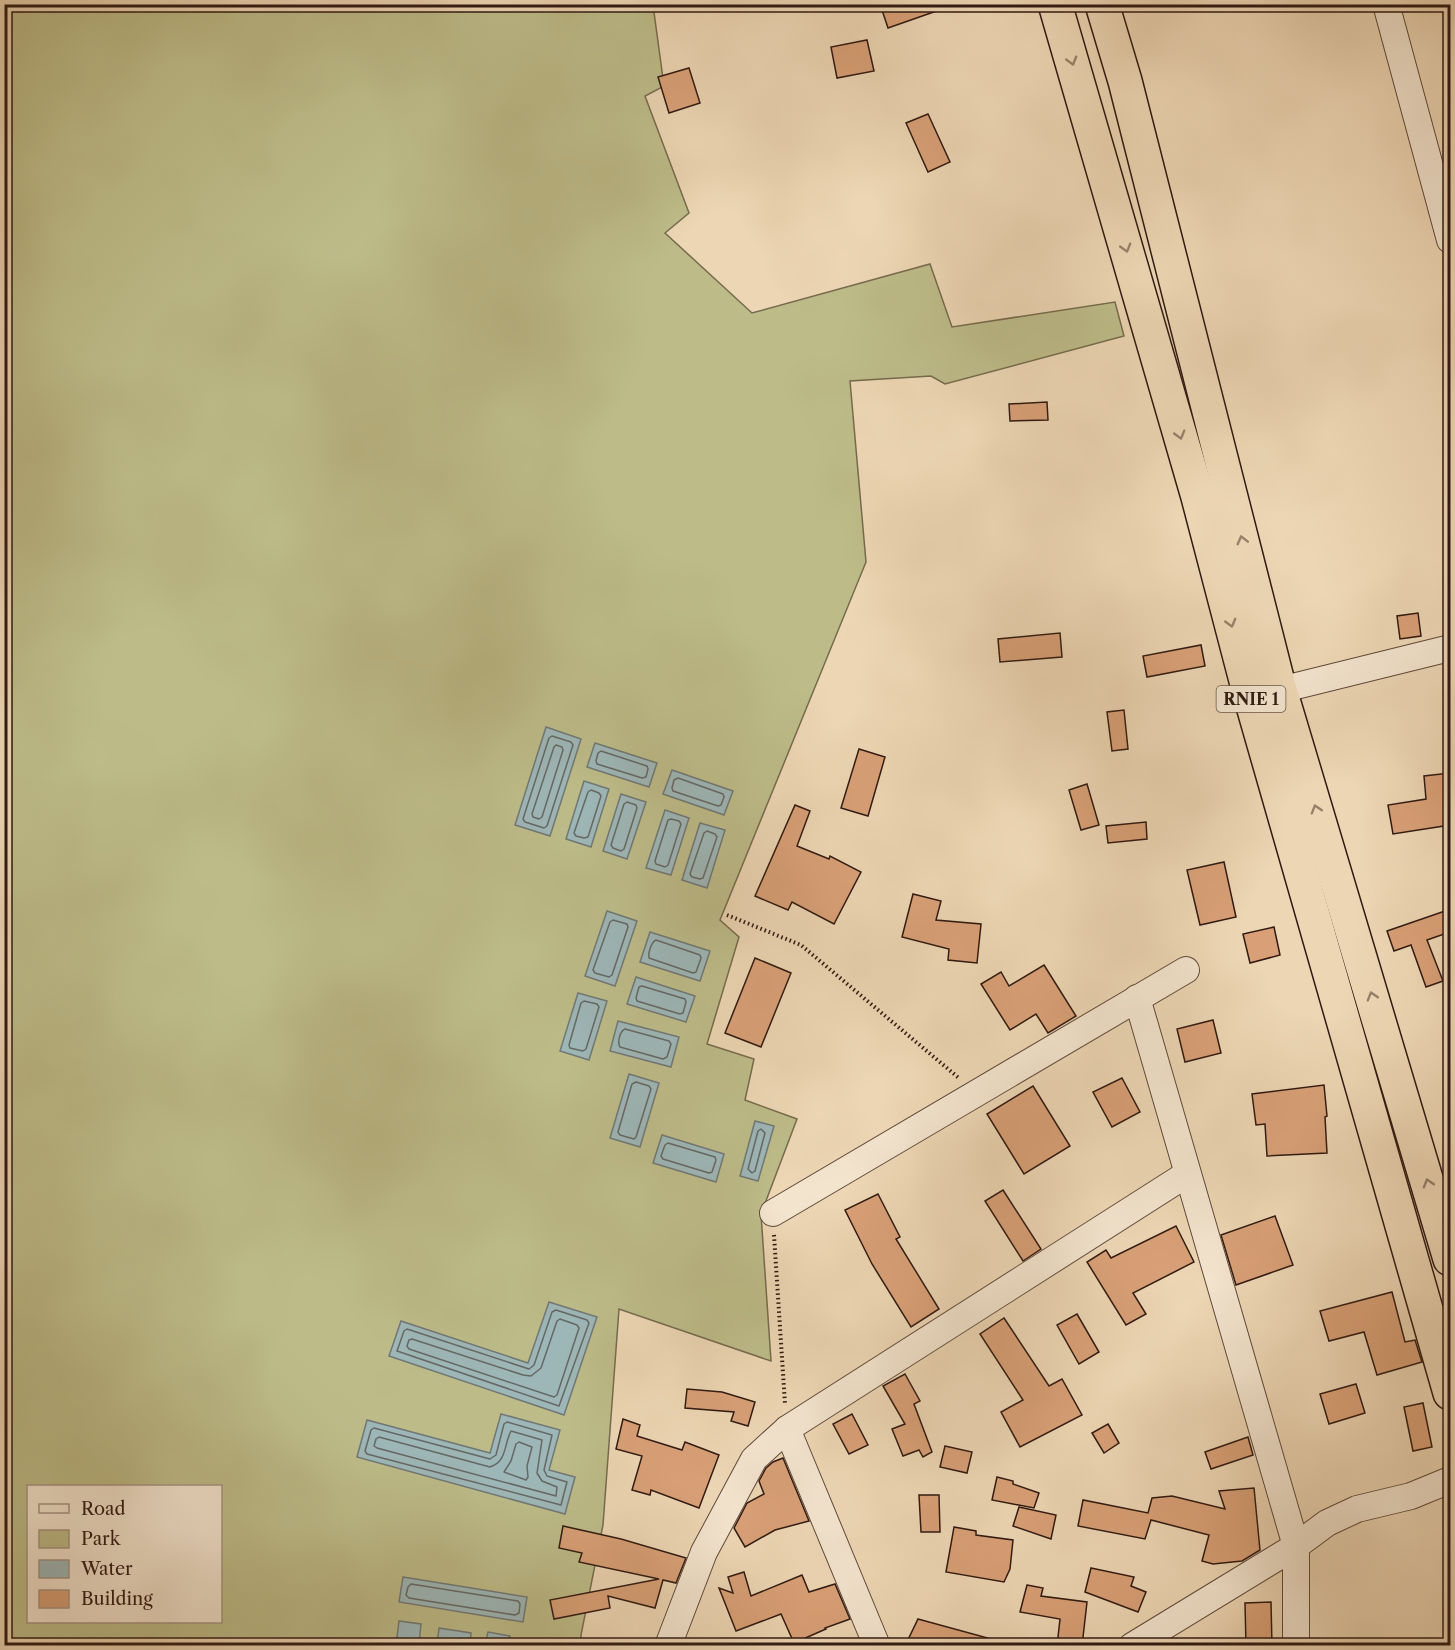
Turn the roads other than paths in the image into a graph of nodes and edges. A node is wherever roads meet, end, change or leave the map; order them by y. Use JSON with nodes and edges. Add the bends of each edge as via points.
{"nodes":[{"id":1,"x":1055,"y":4,"type":"edge"},
{"id":2,"x":1102,"y":4,"type":"edge"},
{"id":3,"x":1386,"y":4,"type":"edge"},
{"id":4,"x":1450,"y":240,"type":"edge"},
{"id":5,"x":1450,"y":648,"type":"edge"},
{"id":6,"x":1280,"y":690,"type":"junction"},
{"id":7,"x":1186,"y":970,"type":"dead end"},
{"id":8,"x":1137,"y":998,"type":"junction"},
{"id":9,"x":1187,"y":1174,"type":"junction"},
{"id":10,"x":772,"y":1213,"type":"road end"},
{"id":11,"x":1450,"y":1259,"type":"edge"},
{"id":12,"x":1450,"y":1393,"type":"edge"},
{"id":13,"x":787,"y":1429,"type":"junction"},
{"id":14,"x":1450,"y":1480,"type":"edge"},
{"id":15,"x":1296,"y":1546,"type":"junction"},
{"id":16,"x":668,"y":1646,"type":"edge"},
{"id":17,"x":877,"y":1646,"type":"edge"},
{"id":18,"x":1132,"y":1646,"type":"edge"},
{"id":19,"x":1296,"y":1646,"type":"edge"}],
"edges":[{"from":1,"to":12,"type":"highway","number":"RNIE 1","one_way":true},
{"from":6,"to":2,"type":"highway","number":"RNIE 1","one_way":true},
{"from":3,"to":4,"type":"street"},
{"from":5,"to":6,"type":"street"},
{"from":11,"to":6,"type":"highway","number":"RNIE 1","one_way":true},
{"from":7,"to":8,"type":"street"},
{"from":8,"to":9,"type":"street"},
{"from":8,"to":10,"type":"street"},
{"from":9,"to":13,"type":"street"},
{"from":9,"to":15,"type":"street"},
{"from":13,"to":16,"type":"street","via":[[754,1459],[704,1552]]},
{"from":13,"to":17,"type":"street"},
{"from":14,"to":15,"type":"street","via":[[1411,1496],[1357,1509],[1327,1523]]},
{"from":15,"to":18,"type":"street"},
{"from":15,"to":19,"type":"street"}]}
